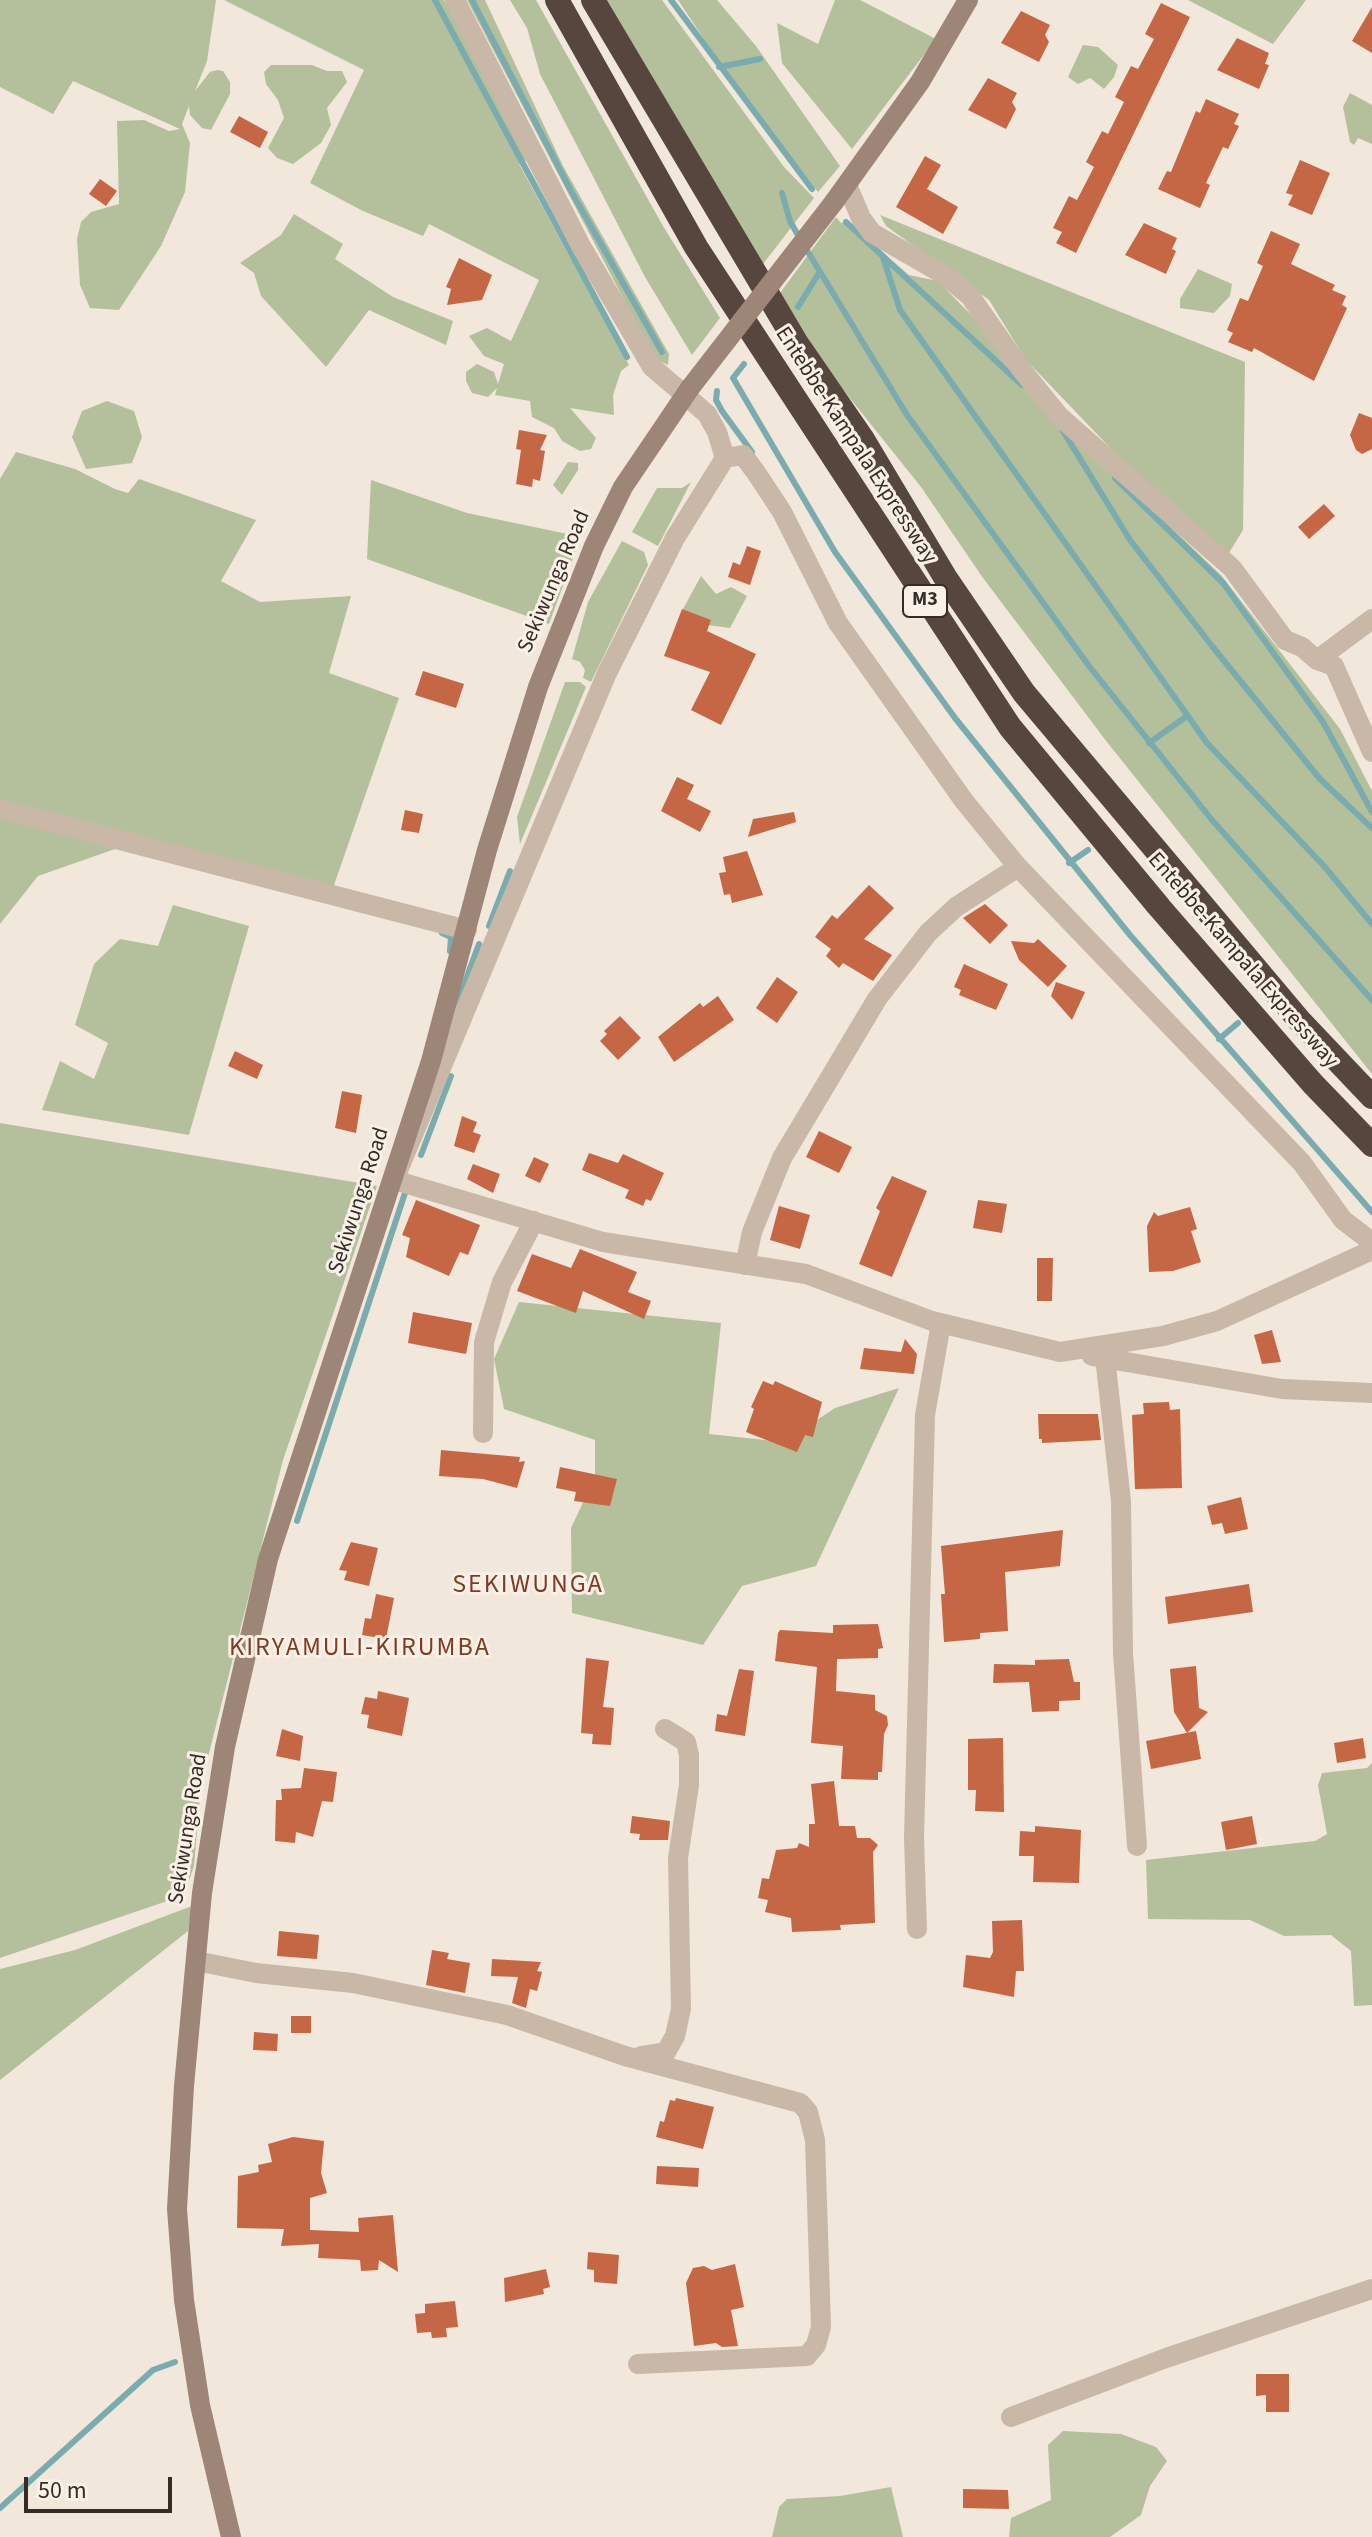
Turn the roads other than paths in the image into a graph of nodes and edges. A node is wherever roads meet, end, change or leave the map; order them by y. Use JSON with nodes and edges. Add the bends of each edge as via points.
{"nodes":[{"id":1,"x":455,"y":0,"type":"edge"},
{"id":2,"x":557,"y":0,"type":"edge"},
{"id":3,"x":593,"y":0,"type":"edge"},
{"id":4,"x":968,"y":0,"type":"edge"},
{"id":5,"x":840,"y":193,"type":"junction"},
{"id":6,"x":687,"y":391,"type":"junction"},
{"id":7,"x":725,"y":458,"type":"junction"},
{"id":8,"x":1372,"y":619,"type":"edge"},
{"id":9,"x":1317,"y":660,"type":"junction"},
{"id":10,"x":1372,"y":752,"type":"edge"},
{"id":11,"x":0,"y":809,"type":"edge"},
{"id":12,"x":1018,"y":867,"type":"junction"},
{"id":13,"x":467,"y":930,"type":"junction"},
{"id":14,"x":1372,"y":1097,"type":"edge"},
{"id":15,"x":1372,"y":1145,"type":"edge"},
{"id":16,"x":394,"y":1180,"type":"junction"},
{"id":17,"x":534,"y":1221,"type":"junction"},
{"id":18,"x":1372,"y":1242,"type":"edge"},
{"id":19,"x":1372,"y":1250,"type":"edge"},
{"id":20,"x":745,"y":1265,"type":"junction"},
{"id":21,"x":941,"y":1323,"type":"junction"},
{"id":22,"x":1060,"y":1352,"type":"junction"},
{"id":23,"x":1105,"y":1357,"type":"junction"},
{"id":24,"x":1372,"y":1393,"type":"edge"},
{"id":25,"x":483,"y":1433,"type":"dead end"},
{"id":26,"x":665,"y":1729,"type":"dead end"},
{"id":27,"x":1137,"y":1846,"type":"dead end"},
{"id":28,"x":917,"y":1929,"type":"dead end"},
{"id":29,"x":196,"y":1961,"type":"junction"},
{"id":30,"x":625,"y":2056,"type":"junction"},
{"id":31,"x":1372,"y":2289,"type":"edge"},
{"id":32,"x":638,"y":2364,"type":"dead end"},
{"id":33,"x":1011,"y":2417,"type":"dead end"},
{"id":34,"x":231,"y":2537,"type":"edge"}],
"edges":[{"from":1,"to":6,"type":"street","via":[[581,246],[652,367]]},
{"from":2,"to":15,"type":"highway","name":"Entebbe-Kampala Expressway","number":"M3","via":[[696,247],[1010,727],[1313,1084]]},
{"from":3,"to":14,"type":"highway","name":"Entebbe-Kampala Expressway","number":"M3","via":[[796,342],[1024,693],[1289,1008]]},
{"from":4,"to":5,"type":"main road","name":"Sekiwunga Road","via":[[920,82]]},
{"from":5,"to":6,"type":"main road","name":"Sekiwunga Road","bridge":true},
{"from":5,"to":9,"type":"street","via":[[872,233],[970,296],[1059,416],[1191,529],[1232,568],[1285,640]]},
{"from":6,"to":7,"type":"street","via":[[707,414]]},
{"from":6,"to":13,"type":"main road","name":"Sekiwunga Road","via":[[623,487],[588,560],[538,687]]},
{"from":7,"to":12,"type":"street","via":[[743,455],[757,474],[838,623],[964,801]]},
{"from":7,"to":16,"type":"street","via":[[675,538],[607,673]]},
{"from":8,"to":9,"type":"street"},
{"from":9,"to":10,"type":"street","via":[[1334,666]]},
{"from":11,"to":13,"type":"street"},
{"from":12,"to":18,"type":"street","via":[[1302,1163],[1343,1220]]},
{"from":12,"to":20,"type":"street","via":[[956,907],[928,933],[877,999],[782,1158],[752,1232]]},
{"from":13,"to":16,"type":"main road","name":"Sekiwunga Road"},
{"from":16,"to":17,"type":"street"},
{"from":16,"to":29,"type":"main road","name":"Sekiwunga Road","via":[[268,1559],[211,1823]]},
{"from":17,"to":20,"type":"street","via":[[603,1242]]},
{"from":17,"to":25,"type":"street","via":[[502,1282],[484,1342]]},
{"from":19,"to":22,"type":"street","via":[[1217,1321],[1163,1336]]},
{"from":20,"to":21,"type":"street","via":[[806,1274]]},
{"from":21,"to":22,"type":"street"},
{"from":21,"to":28,"type":"street","via":[[925,1415],[914,1838]]},
{"from":22,"to":23,"type":"street"},
{"from":23,"to":24,"type":"street","via":[[1282,1389]]},
{"from":23,"to":27,"type":"street","via":[[1121,1501],[1123,1653]]},
{"from":26,"to":30,"type":"street","via":[[686,1742],[689,1755],[678,1858],[681,2009],[666,2052]]},
{"from":29,"to":30,"type":"street","via":[[353,1983],[507,2015]]},
{"from":29,"to":34,"type":"main road","name":"Sekiwunga Road","via":[[180,2144],[179,2255],[200,2405]]},
{"from":30,"to":32,"type":"street","via":[[800,2103],[813,2125],[820,2228],[821,2327],[807,2356]]},
{"from":31,"to":33,"type":"street"}]}
